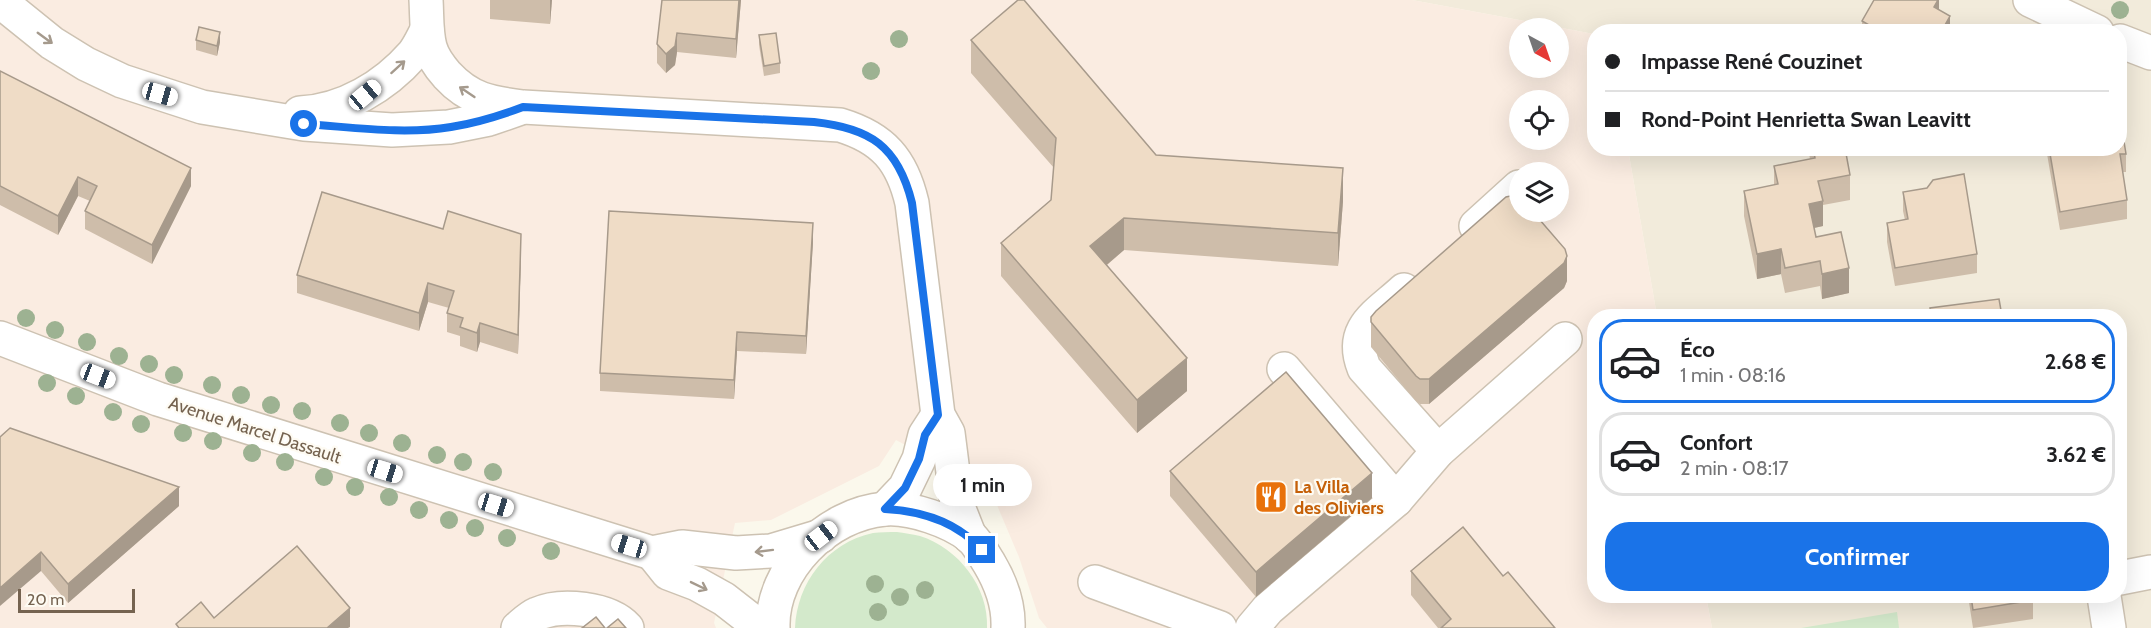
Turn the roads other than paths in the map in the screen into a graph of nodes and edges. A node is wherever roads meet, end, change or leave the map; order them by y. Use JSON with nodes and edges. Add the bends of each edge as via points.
{"nodes":[{"id":1,"x":2030,"y":0,"type":"edge"},
{"id":2,"x":0,"y":1,"type":"edge"},
{"id":3,"x":427,"y":15,"type":"edge"},
{"id":4,"x":2080,"y":24,"type":"edge"},
{"id":5,"x":2127,"y":44,"type":"edge"},
{"id":6,"x":2151,"y":53,"type":"edge"},
{"id":7,"x":523,"y":107,"type":"junction"},
{"id":8,"x":248,"y":114,"type":"junction"},
{"id":9,"x":1509,"y":196,"type":"edge"},
{"id":10,"x":1458,"y":242,"type":"edge"},
{"id":11,"x":1423,"y":273,"type":"edge"},
{"id":12,"x":0,"y":338,"type":"edge"},
{"id":13,"x":1565,"y":339,"type":"dead end"},
{"id":14,"x":1284,"y":369,"type":"dead end"},
{"id":15,"x":938,"y":415,"type":"junction"},
{"id":16,"x":1438,"y":451,"type":"junction"},
{"id":17,"x":1396,"y":500,"type":"junction"},
{"id":18,"x":885,"y":509,"type":"junction"},
{"id":19,"x":821,"y":536,"type":"junction"},
{"id":20,"x":970,"y":537,"type":"junction"},
{"id":21,"x":652,"y":553,"type":"junction"},
{"id":22,"x":2151,"y":572,"type":"edge"},
{"id":23,"x":2127,"y":577,"type":"edge"},
{"id":24,"x":1095,"y":582,"type":"dead end"},
{"id":25,"x":2105,"y":603,"type":"edge"},
{"id":26,"x":528,"y":621,"type":"edge"},
{"id":27,"x":1010,"y":627,"type":"edge"},
{"id":28,"x":627,"y":628,"type":"edge"},
{"id":29,"x":758,"y":628,"type":"edge"},
{"id":30,"x":773,"y":628,"type":"edge"},
{"id":31,"x":1220,"y":628,"type":"edge"},
{"id":32,"x":1252,"y":628,"type":"edge"},
{"id":33,"x":2109,"y":628,"type":"edge"}],
"edges":[{"from":1,"to":4,"type":"street"},
{"from":2,"to":8,"type":"street","one_way":true,"via":[[52,43],[122,81],[202,107]]},
{"from":7,"to":3,"type":"street","one_way":true,"via":[[474,97],[456,84],[430,49]]},
{"from":8,"to":3,"type":"street","one_way":true,"via":[[305,113],[365,95],[414,53]]},
{"from":5,"to":6,"type":"street"},
{"from":7,"to":8,"type":"street","via":[[449,127],[392,130],[304,124]]},
{"from":7,"to":15,"type":"street","via":[[814,122],[857,130],[873,140],[902,171],[912,203]]},
{"from":9,"to":10,"type":"street"},
{"from":11,"to":16,"type":"street","via":[[1370,321],[1359,336],[1358,352],[1364,368]]},
{"from":12,"to":21,"type":"street","name":"Avenue Marcel Dassault","via":[[158,399]]},
{"from":13,"to":16,"type":"street"},
{"from":14,"to":17,"type":"street"},
{"from":15,"to":18,"type":"street","via":[[925,435],[905,488]]},
{"from":15,"to":20,"type":"street","via":[[948,433],[957,504]]},
{"from":16,"to":17,"type":"street"},
{"from":17,"to":32,"type":"street","via":[[1268,609]]},
{"from":18,"to":19,"type":"street","via":[[830,528]]},
{"from":18,"to":20,"type":"street","via":[[932,517]]},
{"from":19,"to":21,"type":"street","name":"Avenue Marcel Dassault","one_way":true,"via":[[771,551],[736,553],[682,547]]},
{"from":19,"to":30,"type":"street","via":[[793,564],[780,587]]},
{"from":20,"to":27,"type":"street","via":[[998,578]]},
{"from":21,"to":29,"type":"street","name":"Avenue Marcel Dassault","one_way":true,"via":[[668,573],[724,599]]},
{"from":22,"to":23,"type":"street"},
{"from":24,"to":31,"type":"street"},
{"from":25,"to":33,"type":"street"},
{"from":26,"to":28,"type":"street","via":[[555,610],[590,610],[614,618]]}]}
